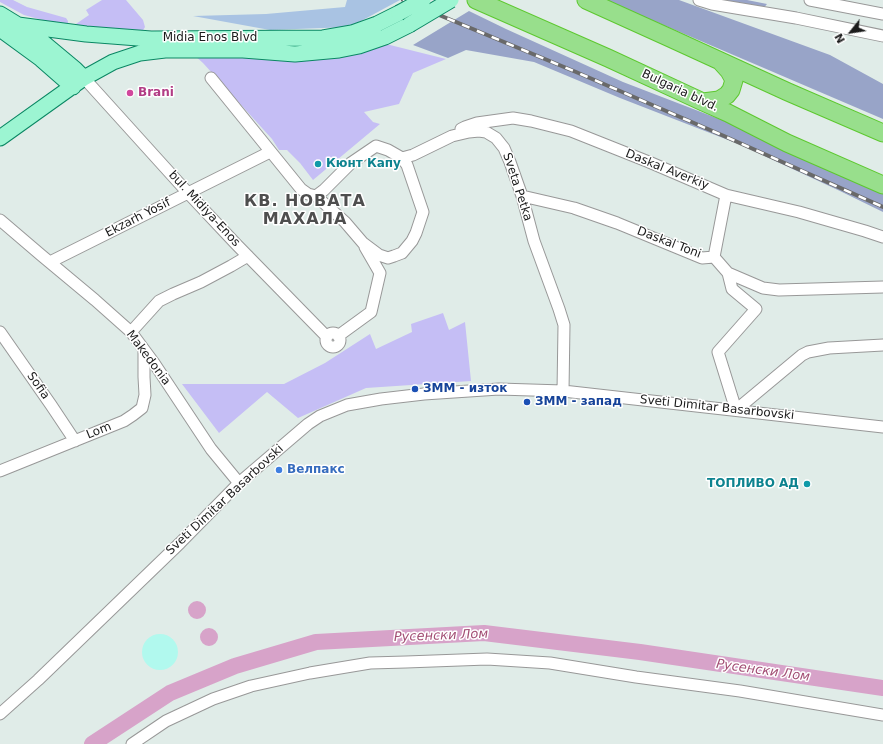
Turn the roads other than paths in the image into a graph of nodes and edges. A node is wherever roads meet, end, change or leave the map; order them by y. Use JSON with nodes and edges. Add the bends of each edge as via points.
{"nodes":[{"id":1,"x":423,"y":0,"type":"edge"},
{"id":2,"x":451,"y":0,"type":"edge"},
{"id":3,"x":476,"y":0,"type":"edge"},
{"id":4,"x":586,"y":0,"type":"edge"},
{"id":5,"x":699,"y":0,"type":"edge"},
{"id":6,"x":810,"y":0,"type":"edge"},
{"id":7,"x":0,"y":14,"type":"edge"},
{"id":8,"x":883,"y":14,"type":"edge"},
{"id":9,"x":18,"y":25,"type":"junction"},
{"id":10,"x":0,"y":29,"type":"edge"},
{"id":11,"x":883,"y":36,"type":"edge"},
{"id":12,"x":719,"y":60,"type":"junction"},
{"id":13,"x":211,"y":78,"type":"dead end"},
{"id":14,"x":764,"y":81,"type":"junction"},
{"id":15,"x":78,"y":82,"type":"junction"},
{"id":16,"x":702,"y":102,"type":"junction"},
{"id":17,"x":728,"y":113,"type":"junction"},
{"id":18,"x":883,"y":133,"type":"edge"},
{"id":19,"x":452,"y":136,"type":"junction"},
{"id":20,"x":0,"y":138,"type":"edge"},
{"id":21,"x":270,"y":152,"type":"junction"},
{"id":22,"x":402,"y":158,"type":"junction"},
{"id":23,"x":883,"y":185,"type":"edge"},
{"id":24,"x":188,"y":193,"type":"junction"},
{"id":25,"x":726,"y":195,"type":"junction"},
{"id":26,"x":316,"y":196,"type":"junction"},
{"id":27,"x":522,"y":196,"type":"junction"},
{"id":28,"x":0,"y":220,"type":"edge"},
{"id":29,"x":883,"y":238,"type":"edge"},
{"id":30,"x":363,"y":243,"type":"junction"},
{"id":31,"x":248,"y":256,"type":"junction"},
{"id":32,"x":714,"y":257,"type":"junction"},
{"id":33,"x":50,"y":262,"type":"junction"},
{"id":34,"x":728,"y":273,"type":"junction"},
{"id":35,"x":883,"y":287,"type":"edge"},
{"id":36,"x":0,"y":332,"type":"edge"},
{"id":37,"x":131,"y":332,"type":"junction"},
{"id":38,"x":883,"y":345,"type":"edge"},
{"id":39,"x":144,"y":350,"type":"junction"},
{"id":40,"x":563,"y":391,"type":"junction"},
{"id":41,"x":736,"y":410,"type":"junction"},
{"id":42,"x":883,"y":427,"type":"edge"},
{"id":43,"x":75,"y":441,"type":"junction"},
{"id":44,"x":0,"y":471,"type":"edge"},
{"id":45,"x":239,"y":483,"type":"junction"},
{"id":46,"x":0,"y":714,"type":"edge"},
{"id":47,"x":883,"y":715,"type":"edge"},
{"id":48,"x":132,"y":744,"type":"edge"}],
"edges":[{"from":1,"to":9,"type":"main road","name":"Midia Enos Blvd","bridge":true,"via":[[377,24],[352,33],[323,38],[151,38],[86,34]]},
{"from":2,"to":15,"type":"main road","name":"Midia Enos Blvd","bridge":true,"via":[[409,25],[359,46],[295,54],[243,50],[164,50],[140,53],[113,62]]},
{"from":3,"to":16,"type":"highway","name":"Bulgaria blvd."},
{"from":4,"to":12,"type":"highway"},
{"from":5,"to":11,"type":"street"},
{"from":6,"to":8,"type":"street"},
{"from":7,"to":9,"type":"main road","name":"Midia Enos Blvd"},
{"from":9,"to":15,"type":"main road","name":"Midia Enos Blvd","via":[[75,69]]},
{"from":10,"to":15,"type":"main road"},
{"from":12,"to":14,"type":"highway"},
{"from":12,"to":16,"type":"highway","via":[[730,71],[734,80],[731,90],[719,100]]},
{"from":13,"to":21,"type":"street"},
{"from":14,"to":17,"type":"highway","via":[[741,87],[733,94]]},
{"from":14,"to":18,"type":"highway"},
{"from":15,"to":20,"type":"main road"},
{"from":15,"to":24,"type":"street","name":"bul. Midiya-Enos"},
{"from":16,"to":17,"type":"highway","name":"Bulgaria blvd."},
{"from":17,"to":23,"type":"highway","name":"Bulgaria blvd.","via":[[787,143]]},
{"from":19,"to":22,"type":"street","name":"Sveta Petka"},
{"from":19,"to":25,"type":"street","name":"Daskal Averkiy","via":[[477,123],[514,118],[531,121],[570,131]]},
{"from":19,"to":27,"type":"street","name":"Sveta Petka","via":[[480,131],[496,138],[504,148]]},
{"from":21,"to":24,"type":"street","name":"Ekzarh Yosif"},
{"from":21,"to":26,"type":"street","via":[[301,189]]},
{"from":22,"to":26,"type":"street","via":[[376,146],[351,162]]},
{"from":22,"to":30,"type":"street","via":[[407,165],[423,212],[416,233],[402,253],[388,258]]},
{"from":24,"to":31,"type":"street","name":"bul. Midiya-Enos"},
{"from":24,"to":33,"type":"street","name":"Ekzarh Yosif"},
{"from":25,"to":29,"type":"street","name":"Daskal Averkiy","via":[[799,212]]},
{"from":25,"to":32,"type":"street"},
{"from":26,"to":30,"type":"street","via":[[345,222]]},
{"from":27,"to":32,"type":"street","name":"Daskal Toni","via":[[574,208],[618,223],[702,258]]},
{"from":27,"to":40,"type":"street","name":"Sveta Petka","via":[[534,241],[564,325]]},
{"from":28,"to":33,"type":"street","name":"Makedonia"},
{"from":30,"to":31,"type":"street","name":"bul. Midiya-Enos","via":[[380,273],[371,312],[332,337]]},
{"from":31,"to":37,"type":"street","via":[[202,282],[159,301]]},
{"from":32,"to":34,"type":"street","name":"Daskal Toni"},
{"from":33,"to":37,"type":"street","name":"Makedonia"},
{"from":34,"to":35,"type":"street","name":"Daskal Toni","via":[[763,288],[779,290]]},
{"from":34,"to":41,"type":"street","via":[[732,289],[756,309],[718,352]]},
{"from":36,"to":43,"type":"street","name":"Sofia"},
{"from":37,"to":39,"type":"street","name":"Makedonia"},
{"from":38,"to":41,"type":"street","via":[[829,348],[808,352]]},
{"from":39,"to":43,"type":"street","name":"Lom","via":[[145,395],[142,408],[124,421]]},
{"from":39,"to":45,"type":"street","name":"Makedonia","via":[[211,449]]},
{"from":40,"to":41,"type":"street","name":"Sveti Dimitar Basarbovski"},
{"from":40,"to":45,"type":"street","name":"Sveti Dimitar Basarbovski","via":[[499,389],[381,399],[347,405],[308,424]]},
{"from":41,"to":42,"type":"street","name":"Sveti Dimitar Basarbovski"},
{"from":43,"to":44,"type":"street","name":"Lom"},
{"from":45,"to":46,"type":"street","name":"Sveti Dimitar Basarbovski","via":[[60,659]]},
{"from":47,"to":48,"type":"street","via":[[550,662],[487,659],[406,662],[370,664],[310,673],[251,686],[213,699],[166,721]]}]}
